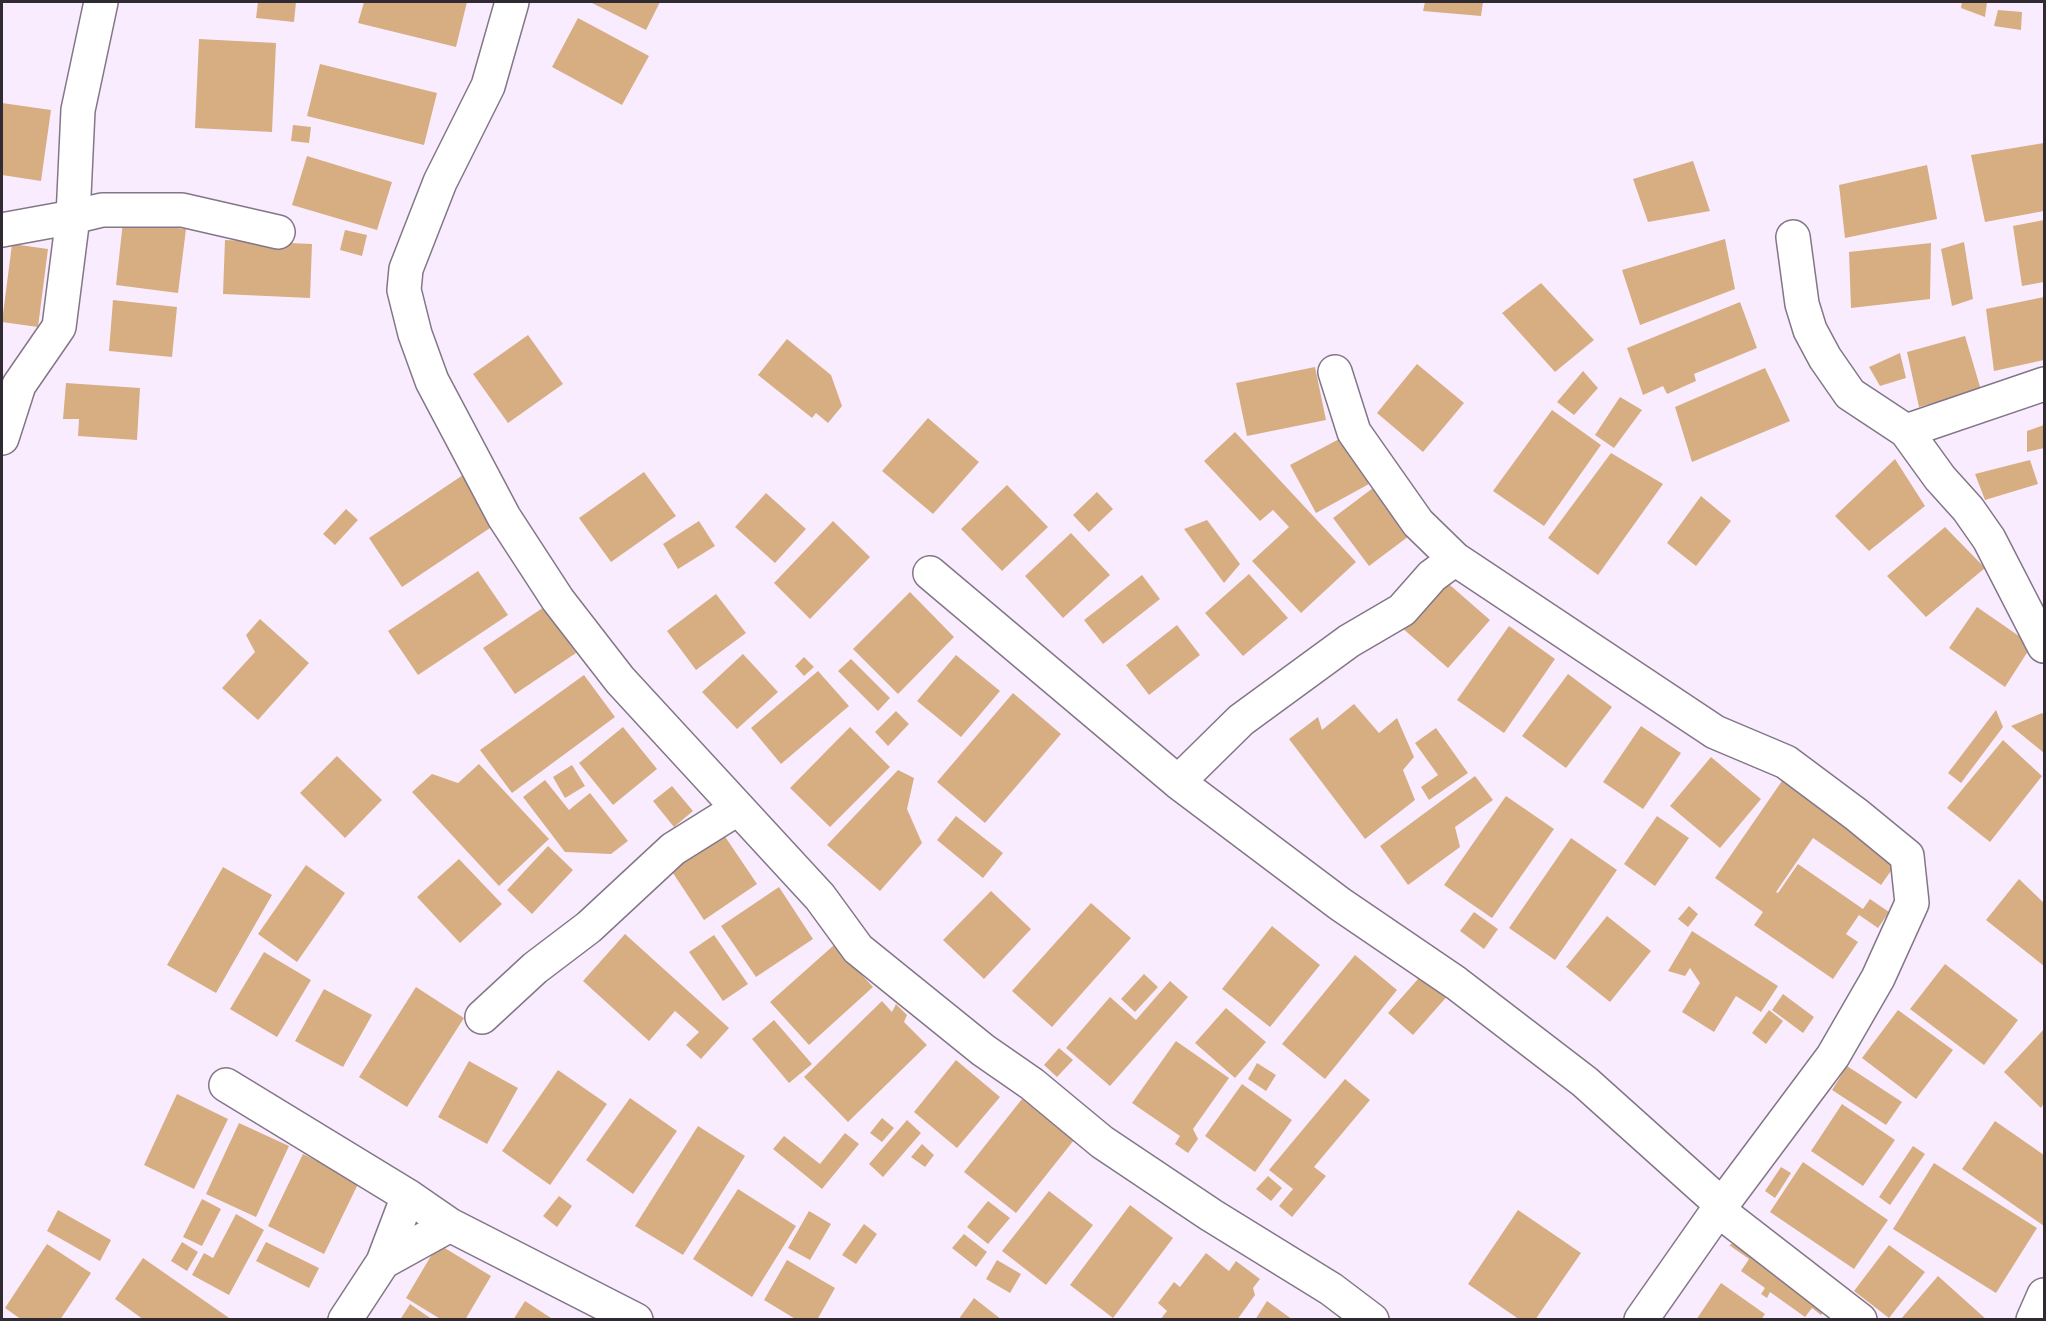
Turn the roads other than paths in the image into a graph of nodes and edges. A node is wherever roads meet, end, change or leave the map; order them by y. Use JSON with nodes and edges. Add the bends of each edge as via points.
{"nodes":[{"id":1,"x":101,"y":2,"type":"edge"},
{"id":2,"x":512,"y":2,"type":"edge"},
{"id":3,"x":73,"y":217,"type":"junction"},
{"id":4,"x":2,"y":230,"type":"edge"},
{"id":5,"x":278,"y":232,"type":"dead end"},
{"id":6,"x":1793,"y":237,"type":"dead end"},
{"id":7,"x":1335,"y":372,"type":"dead end"},
{"id":8,"x":2044,"y":384,"type":"edge"},
{"id":9,"x":1906,"y":430,"type":"junction"},
{"id":10,"x":2,"y":438,"type":"edge"},
{"id":11,"x":1455,"y":559,"type":"junction"},
{"id":12,"x":930,"y":573,"type":"dead end"},
{"id":13,"x":2044,"y":646,"type":"edge"},
{"id":14,"x":1178,"y":782,"type":"junction"},
{"id":15,"x":737,"y":809,"type":"junction"},
{"id":16,"x":482,"y":1017,"type":"dead end"},
{"id":17,"x":226,"y":1085,"type":"dead end"},
{"id":18,"x":408,"y":1196,"type":"junction"},
{"id":19,"x":1720,"y":1207,"type":"junction"},
{"id":20,"x":450,"y":1225,"type":"junction"},
{"id":21,"x":382,"y":1262,"type":"junction"},
{"id":22,"x":2044,"y":1295,"type":"edge"},
{"id":23,"x":607,"y":1312,"type":"edge"},
{"id":24,"x":345,"y":1320,"type":"edge"},
{"id":25,"x":636,"y":1320,"type":"edge"},
{"id":26,"x":1372,"y":1320,"type":"edge"},
{"id":27,"x":1641,"y":1320,"type":"edge"},
{"id":28,"x":1860,"y":1320,"type":"edge"},
{"id":29,"x":2033,"y":1320,"type":"edge"}],
"edges":[{"from":1,"to":3,"type":"street","via":[[78,110]]},
{"from":2,"to":15,"type":"street","via":[[488,86],[440,182],[406,269],[404,290],[415,334],[432,381],[504,517],[558,600],[620,680]]},
{"from":3,"to":4,"type":"street"},
{"from":3,"to":5,"type":"street","via":[[102,210],[182,210]]},
{"from":3,"to":10,"type":"street","via":[[59,327],[19,385]]},
{"from":6,"to":9,"type":"street","via":[[1802,304],[1825,358],[1850,394]]},
{"from":7,"to":11,"type":"street","via":[[1354,432],[1418,523]]},
{"from":8,"to":9,"type":"street"},
{"from":9,"to":13,"type":"street","via":[[1989,539]]},
{"from":11,"to":14,"type":"street","via":[[1432,576],[1402,610],[1349,640],[1241,720]]},
{"from":11,"to":19,"type":"street","via":[[1715,732],[1786,762],[1906,856],[1912,903],[1878,978],[1833,1056]]},
{"from":12,"to":14,"type":"street"},
{"from":14,"to":19,"type":"street","via":[[1340,904],[1456,983],[1585,1082]]},
{"from":15,"to":16,"type":"street","via":[[673,849],[589,927]]},
{"from":15,"to":26,"type":"street","via":[[820,897],[858,949],[933,1010],[1102,1142],[1210,1215],[1331,1289]]},
{"from":17,"to":18,"type":"street"},
{"from":18,"to":20,"type":"street"},
{"from":18,"to":21,"type":"street"},
{"from":19,"to":27,"type":"street"},
{"from":19,"to":28,"type":"street"},
{"from":20,"to":21,"type":"street"},
{"from":20,"to":23,"type":"street"},
{"from":21,"to":24,"type":"street"},
{"from":22,"to":29,"type":"street"},
{"from":23,"to":25,"type":"street"}]}
